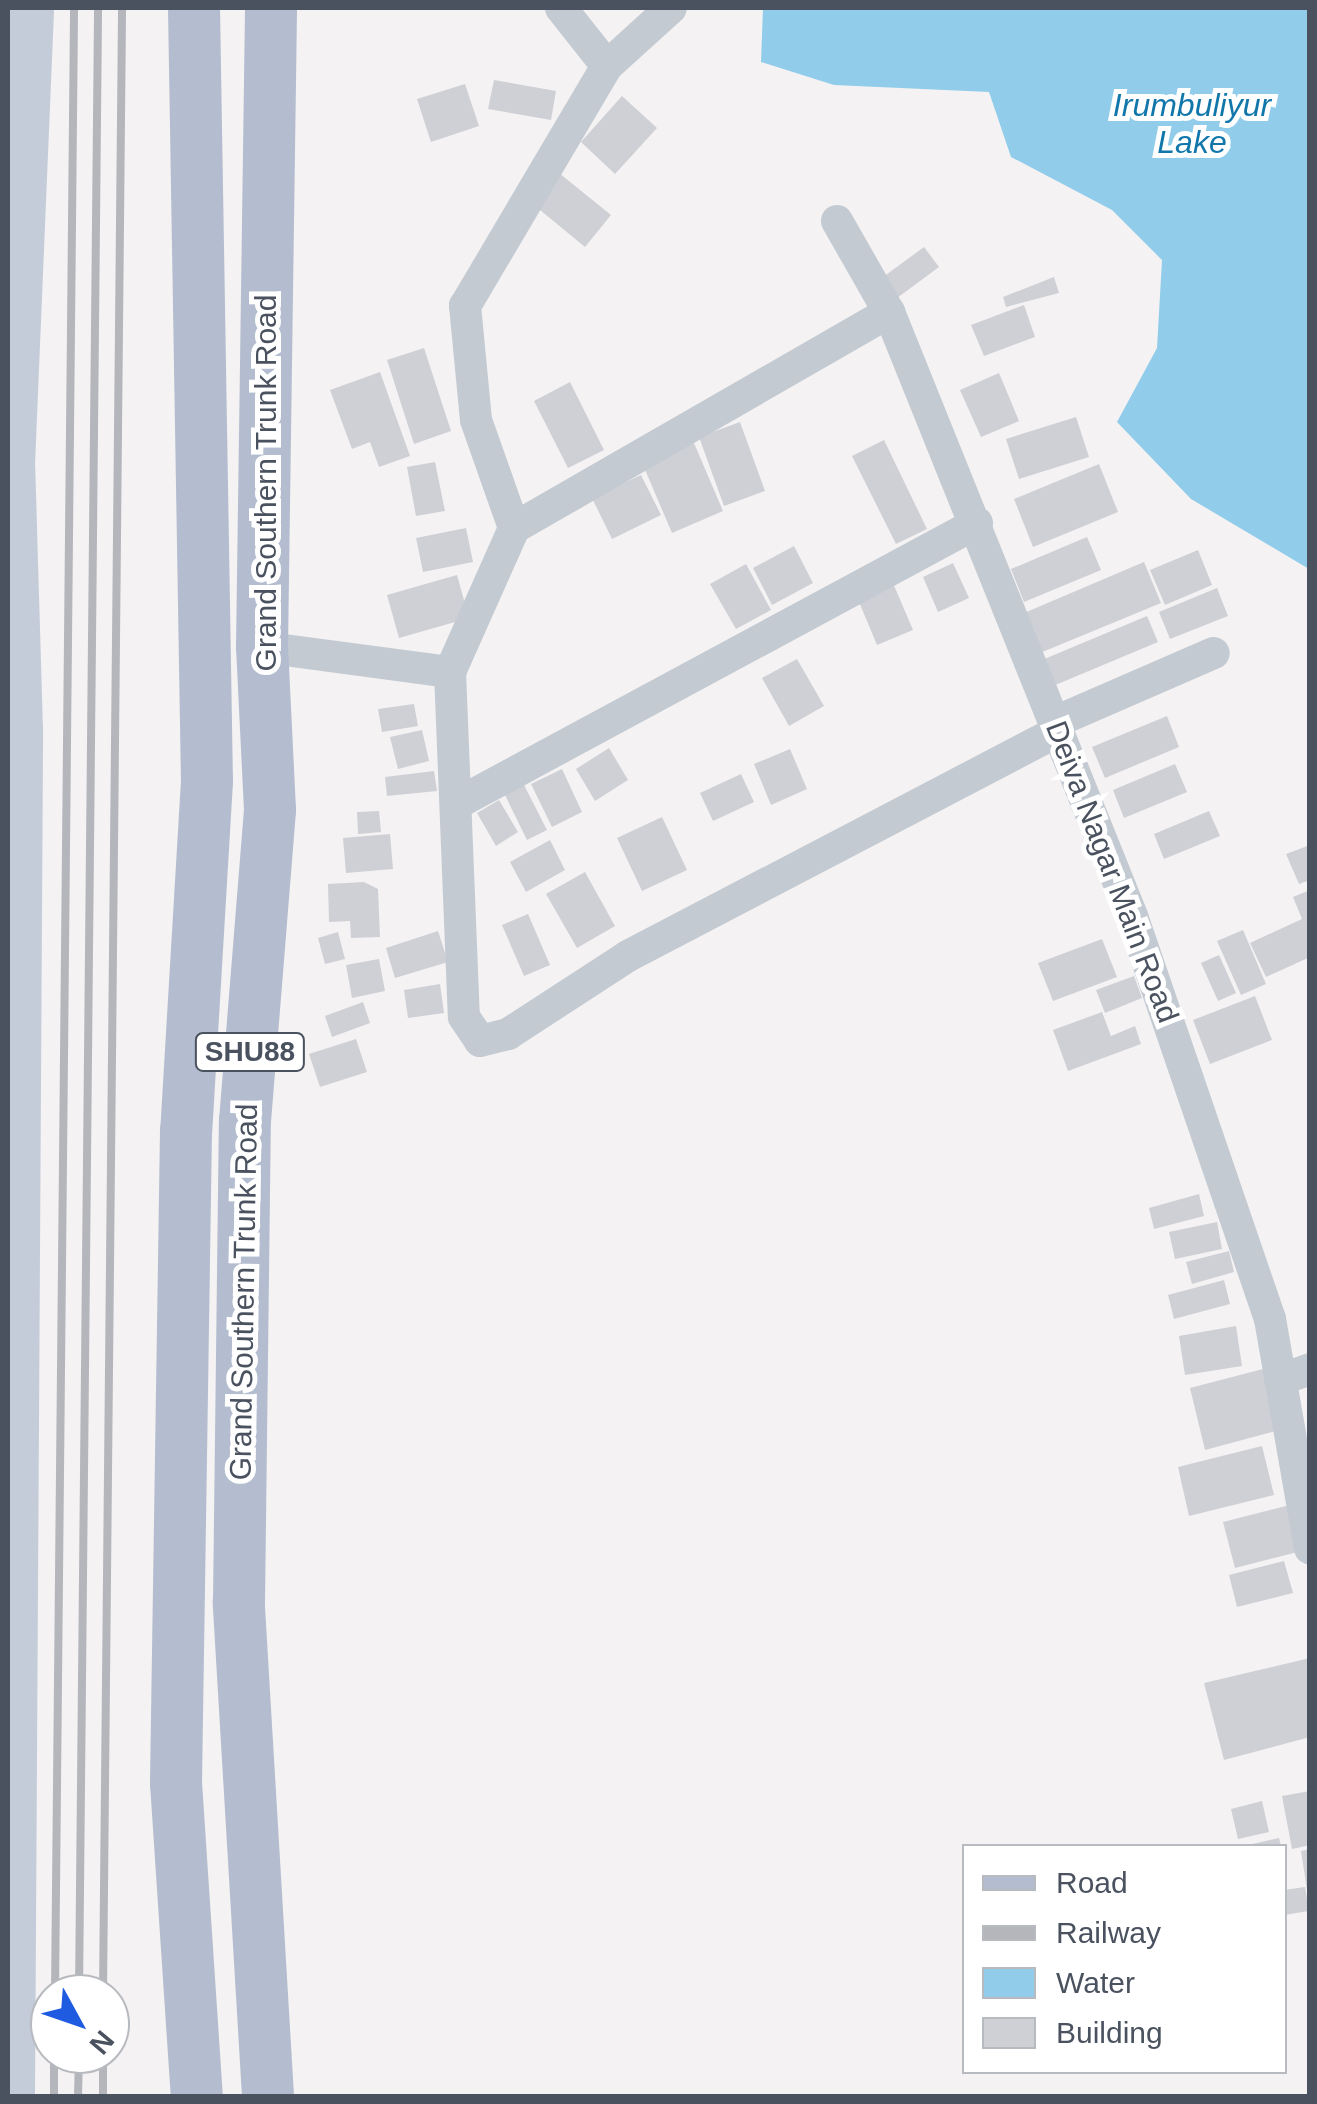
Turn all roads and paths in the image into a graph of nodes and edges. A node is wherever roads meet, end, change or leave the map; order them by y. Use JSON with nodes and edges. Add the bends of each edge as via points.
{"nodes":[{"id":1,"x":30,"y":8,"type":"edge"},
{"id":2,"x":194,"y":8,"type":"edge"},
{"id":3,"x":271,"y":8,"type":"edge"},
{"id":4,"x":561,"y":8,"type":"edge"},
{"id":5,"x":670,"y":8,"type":"edge"},
{"id":6,"x":607,"y":66,"type":"junction"},
{"id":7,"x":837,"y":222,"type":"dead end"},
{"id":8,"x":888,"y":312,"type":"junction"},
{"id":9,"x":12,"y":325,"type":"edge"},
{"id":10,"x":11,"y":404,"type":"edge"},
{"id":11,"x":977,"y":523,"type":"junction"},
{"id":12,"x":514,"y":528,"type":"junction"},
{"id":13,"x":262,"y":647,"type":"junction"},
{"id":14,"x":1214,"y":654,"type":"dead end"},
{"id":15,"x":450,"y":672,"type":"junction"},
{"id":16,"x":1057,"y":726,"type":"junction"},
{"id":17,"x":13,"y":735,"type":"edge"},
{"id":18,"x":456,"y":804,"type":"junction"},
{"id":19,"x":12,"y":1148,"type":"edge"},
{"id":20,"x":1295,"y":1374,"type":"edge"},
{"id":21,"x":1310,"y":1548,"type":"edge"},
{"id":22,"x":11,"y":1663,"type":"edge"},
{"id":23,"x":11,"y":1818,"type":"edge"},
{"id":24,"x":11,"y":2014,"type":"edge"},
{"id":25,"x":11,"y":2096,"type":"edge"},
{"id":26,"x":197,"y":2096,"type":"edge"},
{"id":27,"x":268,"y":2096,"type":"edge"}],
"edges":[{"from":1,"to":9,"type":"street"},
{"from":2,"to":26,"type":"main road","name":"Grand Southern Trunk Road","number":"SHU88","via":[[207,781],[186,1131],[176,1783]]},
{"from":3,"to":13,"type":"main road","name":"Grand Southern Trunk Road","number":"SHU88"},
{"from":4,"to":6,"type":"street"},
{"from":5,"to":6,"type":"street"},
{"from":6,"to":12,"type":"street","via":[[464,306],[476,420]]},
{"from":7,"to":8,"type":"street","name":"Deiva Nagar Main Road"},
{"from":8,"to":11,"type":"street","name":"Deiva Nagar Main Road"},
{"from":8,"to":12,"type":"street"},
{"from":9,"to":10,"type":"street"},
{"from":10,"to":17,"type":"street"},
{"from":11,"to":16,"type":"street","name":"Deiva Nagar Main Road"},
{"from":11,"to":18,"type":"street"},
{"from":12,"to":15,"type":"street"},
{"from":13,"to":15,"type":"street"},
{"from":13,"to":27,"type":"main road","name":"Grand Southern Trunk Road","number":"SHU88","via":[[270,810],[245,1121],[240,1602]]},
{"from":14,"to":16,"type":"street"},
{"from":15,"to":18,"type":"street"},
{"from":16,"to":18,"type":"street","via":[[628,956],[491,1041],[470,1034],[464,1017]]},
{"from":16,"to":20,"type":"street","name":"Deiva Nagar Main Road"},
{"from":17,"to":19,"type":"street"},
{"from":19,"to":22,"type":"street"},
{"from":20,"to":21,"type":"street","name":"Deiva Nagar Main Road"},
{"from":22,"to":23,"type":"street"},
{"from":23,"to":24,"type":"street"},
{"from":24,"to":25,"type":"street"}]}
